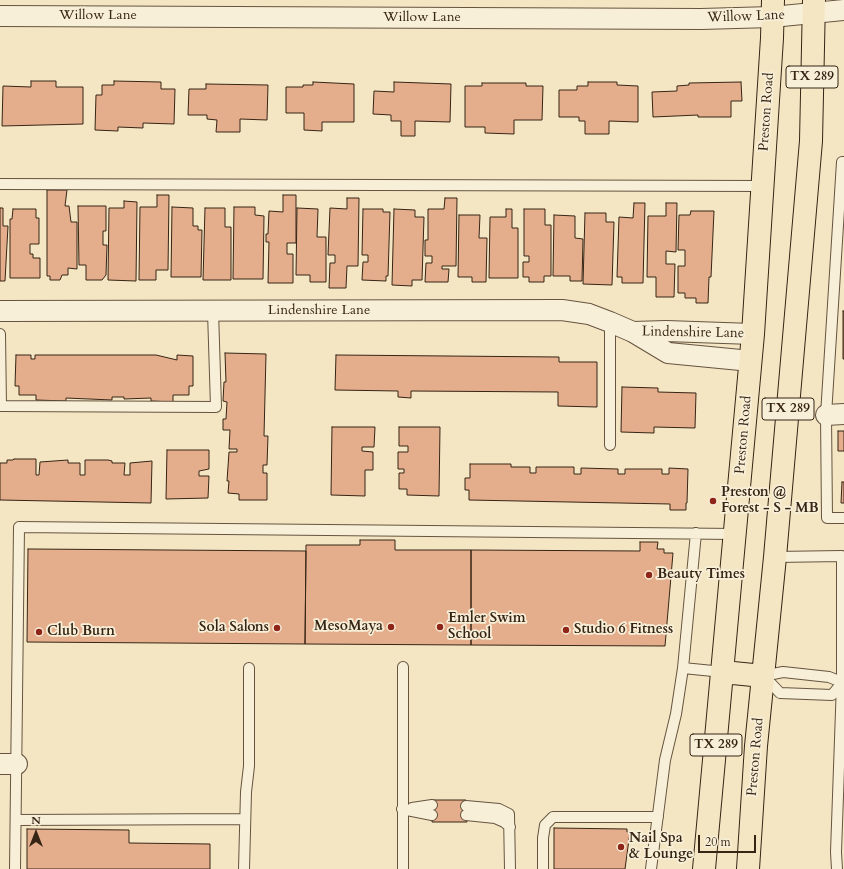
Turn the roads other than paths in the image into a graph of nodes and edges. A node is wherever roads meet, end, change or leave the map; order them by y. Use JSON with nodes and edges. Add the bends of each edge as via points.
{"nodes":[{"id":1,"x":814,"y":7,"type":"edge"},
{"id":2,"x":772,"y":8,"type":"edge"},
{"id":3,"x":844,"y":10,"type":"edge"},
{"id":4,"x":0,"y":16,"type":"edge"},
{"id":5,"x":844,"y":162,"type":"edge"},
{"id":6,"x":0,"y":184,"type":"edge"},
{"id":7,"x":763,"y":186,"type":"junction"},
{"id":8,"x":0,"y":311,"type":"edge"},
{"id":9,"x":213,"y":311,"type":"junction"},
{"id":10,"x":610,"y":322,"type":"junction"},
{"id":11,"x":633,"y":332,"type":"junction"},
{"id":12,"x":0,"y":334,"type":"edge"},
{"id":13,"x":753,"y":334,"type":"junction"},
{"id":14,"x":751,"y":361,"type":"junction"},
{"id":15,"x":835,"y":414,"type":"edge"},
{"id":16,"x":610,"y":445,"type":"dead end"},
{"id":17,"x":844,"y":518,"type":"edge"},
{"id":18,"x":696,"y":534,"type":"junction"},
{"id":19,"x":736,"y":534,"type":"junction"},
{"id":20,"x":776,"y":557,"type":"junction"},
{"id":21,"x":403,"y":667,"type":"dead end"},
{"id":22,"x":249,"y":668,"type":"dead end"},
{"id":23,"x":683,"y":668,"type":"junction"},
{"id":24,"x":723,"y":672,"type":"junction"},
{"id":25,"x":763,"y":676,"type":"junction"},
{"id":26,"x":843,"y":683,"type":"edge"},
{"id":27,"x":8,"y":764,"type":"edge"},
{"id":28,"x":402,"y":809,"type":"junction"},
{"id":29,"x":432,"y":810,"type":"dead end"},
{"id":30,"x":466,"y":810,"type":"dead end"},
{"id":31,"x":658,"y":817,"type":"junction"},
{"id":32,"x":245,"y":819,"type":"junction"},
{"id":33,"x":16,"y":820,"type":"junction"},
{"id":34,"x":15,"y":869,"type":"edge"},
{"id":35,"x":244,"y":869,"type":"edge"},
{"id":36,"x":403,"y":869,"type":"edge"},
{"id":37,"x":510,"y":869,"type":"edge"},
{"id":38,"x":543,"y":869,"type":"edge"},
{"id":39,"x":651,"y":869,"type":"edge"},
{"id":40,"x":704,"y":869,"type":"edge"},
{"id":41,"x":748,"y":869,"type":"edge"},
{"id":42,"x":837,"y":869,"type":"edge"}],
"edges":[{"from":1,"to":2,"type":"street","name":"Willow Lane"},
{"from":1,"to":3,"type":"street","name":"Willow Lane"},
{"from":1,"to":20,"type":"main road","name":"Preston Road","number":"TX 289","via":[[811,141]]},
{"from":2,"to":4,"type":"street","name":"Willow Lane","via":[[693,19]]},
{"from":2,"to":7,"type":"main road","name":"Preston Road","number":"TX 289"},
{"from":5,"to":15,"type":"lane"},
{"from":6,"to":7,"type":"lane"},
{"from":7,"to":13,"type":"main road","name":"Preston Road","number":"TX 289"},
{"from":8,"to":9,"type":"street","name":"Lindenshire Lane"},
{"from":9,"to":10,"type":"street","name":"Lindenshire Lane","via":[[562,310],[589,314]]},
{"from":9,"to":12,"type":"lane","via":[[216,407],[1,406]]},
{"from":10,"to":11,"type":"street","name":"Lindenshire Lane"},
{"from":10,"to":16,"type":"lane"},
{"from":11,"to":13,"type":"street","name":"Lindenshire Lane"},
{"from":11,"to":14,"type":"street","name":"Lindenshire Lane","via":[[668,353]]},
{"from":13,"to":14,"type":"main road","name":"Preston Road","number":"TX 289"},
{"from":14,"to":19,"type":"main road","name":"Preston Road","number":"TX 289"},
{"from":15,"to":17,"type":"lane","via":[[827,518]]},
{"from":18,"to":19,"type":"lane"},
{"from":18,"to":23,"type":"lane"},
{"from":18,"to":27,"type":"lane","via":[[19,527]]},
{"from":19,"to":24,"type":"main road","name":"Preston Road","number":"TX 289"},
{"from":20,"to":25,"type":"main road","name":"Preston Road","number":"TX 289"},
{"from":20,"to":26,"type":"lane","via":[[842,556]]},
{"from":21,"to":28,"type":"lane"},
{"from":22,"to":32,"type":"lane","via":[[249,766]]},
{"from":23,"to":24,"type":"lane"},
{"from":23,"to":31,"type":"lane","via":[[665,760]]},
{"from":24,"to":25,"type":"main road"},
{"from":24,"to":40,"type":"main road","name":"Preston Road","number":"TX 289"},
{"from":25,"to":26,"type":"lane","via":[[783,672],[829,677]]},
{"from":25,"to":26,"type":"lane","via":[[780,693],[832,696]]},
{"from":25,"to":41,"type":"main road","name":"Preston Road","number":"TX 289"},
{"from":26,"to":42,"type":"lane"},
{"from":27,"to":33,"type":"lane"},
{"from":28,"to":29,"type":"lane"},
{"from":28,"to":36,"type":"lane"},
{"from":30,"to":37,"type":"lane","via":[[499,809],[509,814]]},
{"from":31,"to":38,"type":"lane","via":[[554,818],[545,826]]},
{"from":31,"to":39,"type":"lane"},
{"from":32,"to":33,"type":"lane"},
{"from":32,"to":35,"type":"lane"},
{"from":33,"to":34,"type":"lane"}]}
